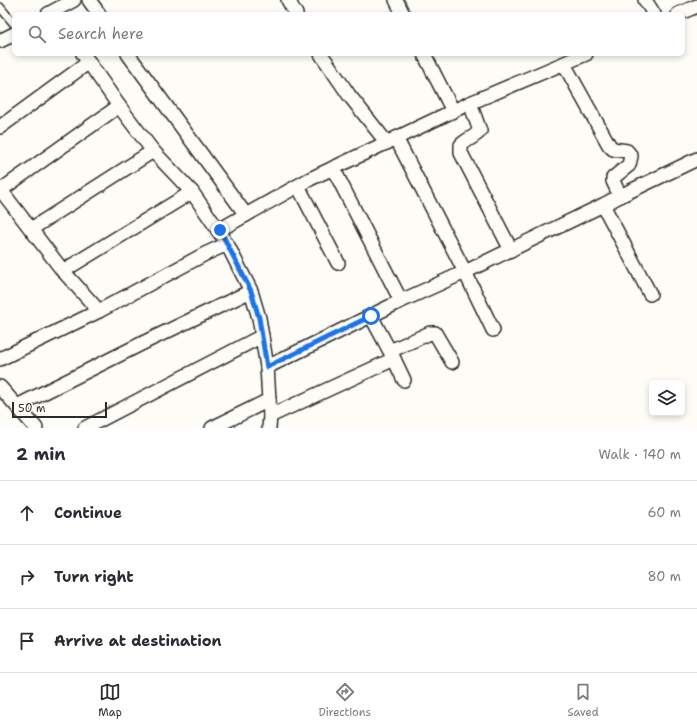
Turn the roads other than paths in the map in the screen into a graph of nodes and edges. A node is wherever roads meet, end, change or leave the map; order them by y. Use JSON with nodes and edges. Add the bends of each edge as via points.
{"nodes":[{"id":1,"x":74,"y":0,"type":"edge"},
{"id":2,"x":89,"y":0,"type":"edge"},
{"id":3,"x":288,"y":0,"type":"edge"},
{"id":4,"x":396,"y":0,"type":"edge"},
{"id":5,"x":645,"y":0,"type":"edge"},
{"id":6,"x":697,"y":6,"type":"edge"},
{"id":7,"x":0,"y":8,"type":"edge"},
{"id":8,"x":53,"y":12,"type":"edge"},
{"id":9,"x":98,"y":12,"type":"edge"},
{"id":10,"x":295,"y":12,"type":"edge"},
{"id":11,"x":402,"y":12,"type":"edge"},
{"id":12,"x":653,"y":12,"type":"edge"},
{"id":13,"x":683,"y":12,"type":"edge"},
{"id":14,"x":12,"y":22,"type":"edge"},
{"id":15,"x":12,"y":35,"type":"edge"},
{"id":16,"x":0,"y":41,"type":"edge"},
{"id":17,"x":129,"y":56,"type":"edge"},
{"id":18,"x":322,"y":56,"type":"edge"},
{"id":19,"x":425,"y":56,"type":"edge"},
{"id":20,"x":582,"y":56,"type":"edge"},
{"id":21,"x":86,"y":58,"type":"edge"},
{"id":22,"x":564,"y":64,"type":"junction"},
{"id":23,"x":470,"y":103,"type":"junction"},
{"id":24,"x":119,"y":106,"type":"junction"},
{"id":25,"x":453,"y":111,"type":"junction"},
{"id":26,"x":0,"y":127,"type":"edge"},
{"id":27,"x":392,"y":141,"type":"junction"},
{"id":28,"x":153,"y":151,"type":"junction"},
{"id":29,"x":697,"y":160,"type":"edge"},
{"id":30,"x":334,"y":168,"type":"junction"},
{"id":31,"x":298,"y":186,"type":"junction"},
{"id":32,"x":0,"y":189,"type":"edge"},
{"id":33,"x":192,"y":192,"type":"junction"},
{"id":34,"x":620,"y":196,"type":"junction"},
{"id":35,"x":603,"y":205,"type":"junction"},
{"id":36,"x":246,"y":215,"type":"junction"},
{"id":37,"x":31,"y":229,"type":"junction"},
{"id":38,"x":220,"y":230,"type":"junction"},
{"id":39,"x":227,"y":244,"type":"junction"},
{"id":40,"x":511,"y":250,"type":"junction"},
{"id":41,"x":338,"y":263,"type":"dead end"},
{"id":42,"x":63,"y":271,"type":"junction"},
{"id":43,"x":465,"y":272,"type":"junction"},
{"id":44,"x":251,"y":291,"type":"junction"},
{"id":45,"x":650,"y":294,"type":"dead end"},
{"id":46,"x":401,"y":301,"type":"junction"},
{"id":47,"x":99,"y":311,"type":"junction"},
{"id":48,"x":371,"y":316,"type":"junction"},
{"id":49,"x":493,"y":330,"type":"dead end"},
{"id":50,"x":262,"y":336,"type":"junction"},
{"id":51,"x":392,"y":355,"type":"junction"},
{"id":52,"x":0,"y":359,"type":"edge"},
{"id":53,"x":452,"y":362,"type":"dead end"},
{"id":54,"x":267,"y":367,"type":"junction"},
{"id":55,"x":404,"y":380,"type":"dead end"},
{"id":56,"x":0,"y":387,"type":"edge"},
{"id":57,"x":269,"y":400,"type":"junction"},
{"id":58,"x":17,"y":406,"type":"junction"},
{"id":59,"x":270,"y":422,"type":"edge"},
{"id":60,"x":36,"y":428,"type":"edge"},
{"id":61,"x":85,"y":428,"type":"edge"},
{"id":62,"x":212,"y":428,"type":"edge"}],
"edges":[{"from":1,"to":8,"type":"street"},
{"from":2,"to":9,"type":"street"},
{"from":3,"to":10,"type":"street"},
{"from":4,"to":11,"type":"street"},
{"from":5,"to":12,"type":"street"},
{"from":6,"to":13,"type":"street"},
{"from":7,"to":14,"type":"lane"},
{"from":15,"to":16,"type":"street"},
{"from":17,"to":36,"type":"street"},
{"from":18,"to":27,"type":"street","via":[[349,95]]},
{"from":19,"to":25,"type":"street"},
{"from":20,"to":22,"type":"street"},
{"from":21,"to":24,"type":"street"},
{"from":21,"to":26,"type":"street"},
{"from":22,"to":23,"type":"street"},
{"from":22,"to":34,"type":"street","via":[[609,145],[613,149],[627,151],[631,156],[629,166],[613,178]]},
{"from":23,"to":25,"type":"street"},
{"from":23,"to":40,"type":"street","via":[[480,131],[461,145],[461,153]]},
{"from":24,"to":28,"type":"street"},
{"from":24,"to":32,"type":"street"},
{"from":25,"to":27,"type":"street"},
{"from":27,"to":30,"type":"street"},
{"from":27,"to":43,"type":"street"},
{"from":28,"to":33,"type":"street"},
{"from":28,"to":37,"type":"street"},
{"from":29,"to":34,"type":"street"},
{"from":30,"to":31,"type":"street"},
{"from":30,"to":46,"type":"street"},
{"from":31,"to":36,"type":"street"},
{"from":31,"to":41,"type":"street"},
{"from":32,"to":37,"type":"street"},
{"from":33,"to":38,"type":"street"},
{"from":33,"to":42,"type":"street"},
{"from":34,"to":35,"type":"street"},
{"from":35,"to":40,"type":"street"},
{"from":35,"to":45,"type":"street"},
{"from":36,"to":38,"type":"street"},
{"from":37,"to":42,"type":"street"},
{"from":38,"to":39,"type":"street"},
{"from":39,"to":44,"type":"street"},
{"from":39,"to":47,"type":"street"},
{"from":40,"to":43,"type":"street"},
{"from":42,"to":47,"type":"street"},
{"from":43,"to":46,"type":"street"},
{"from":43,"to":49,"type":"street"},
{"from":44,"to":50,"type":"street"},
{"from":44,"to":58,"type":"street"},
{"from":46,"to":48,"type":"street"},
{"from":47,"to":52,"type":"street"},
{"from":48,"to":51,"type":"street"},
{"from":48,"to":54,"type":"street"},
{"from":50,"to":54,"type":"street"},
{"from":50,"to":61,"type":"street"},
{"from":51,"to":53,"type":"street","via":[[430,333],[435,333]]},
{"from":51,"to":55,"type":"street"},
{"from":51,"to":59,"type":"street"},
{"from":54,"to":57,"type":"street"},
{"from":56,"to":58,"type":"street"},
{"from":57,"to":59,"type":"street"},
{"from":57,"to":62,"type":"street"},
{"from":58,"to":60,"type":"street"}]}
